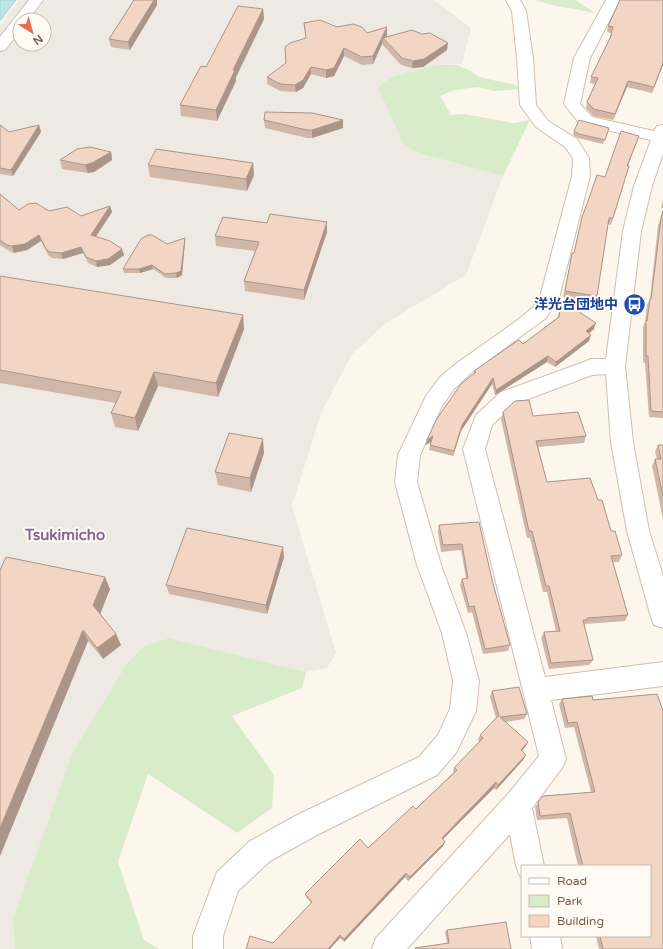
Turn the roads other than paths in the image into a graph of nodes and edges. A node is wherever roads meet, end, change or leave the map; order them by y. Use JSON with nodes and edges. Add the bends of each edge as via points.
{"nodes":[{"id":1,"x":36,"y":0,"type":"edge"},
{"id":2,"x":512,"y":0,"type":"edge"},
{"id":3,"x":613,"y":0,"type":"edge"},
{"id":4,"x":26,"y":12,"type":"edge"},
{"id":5,"x":12,"y":31,"type":"edge"},
{"id":6,"x":0,"y":47,"type":"edge"},
{"id":7,"x":662,"y":135,"type":"edge"},
{"id":8,"x":615,"y":366,"type":"junction"},
{"id":9,"x":663,"y":617,"type":"edge"},
{"id":10,"x":663,"y":674,"type":"edge"},
{"id":11,"x":536,"y":690,"type":"junction"},
{"id":12,"x":518,"y":804,"type":"junction"},
{"id":13,"x":530,"y":865,"type":"edge"},
{"id":14,"x":545,"y":937,"type":"edge"},
{"id":15,"x":208,"y":949,"type":"edge"},
{"id":16,"x":387,"y":949,"type":"edge"},
{"id":17,"x":547,"y":949,"type":"edge"}],
"edges":[{"from":1,"to":4,"type":"street"},
{"from":2,"to":15,"type":"street","via":[[519,11],[528,105],[542,124],[571,143],[581,158],[581,176],[548,298],[539,313],[447,383],[433,402],[409,455],[406,482],[430,565],[454,633],[466,680],[463,711],[447,744],[428,766],[260,851],[227,882],[208,936]]},
{"from":3,"to":7,"type":"street","via":[[582,58],[572,104],[586,121]]},
{"from":5,"to":6,"type":"street"},
{"from":7,"to":8,"type":"street","via":[[643,186],[632,230]]},
{"from":8,"to":9,"type":"street","via":[[622,442],[638,531]]},
{"from":8,"to":11,"type":"street","via":[[591,367],[508,398],[483,421],[474,449]]},
{"from":10,"to":11,"type":"street"},
{"from":11,"to":12,"type":"street","via":[[553,759]]},
{"from":12,"to":13,"type":"street"},
{"from":12,"to":16,"type":"street"},
{"from":14,"to":17,"type":"street"}]}
